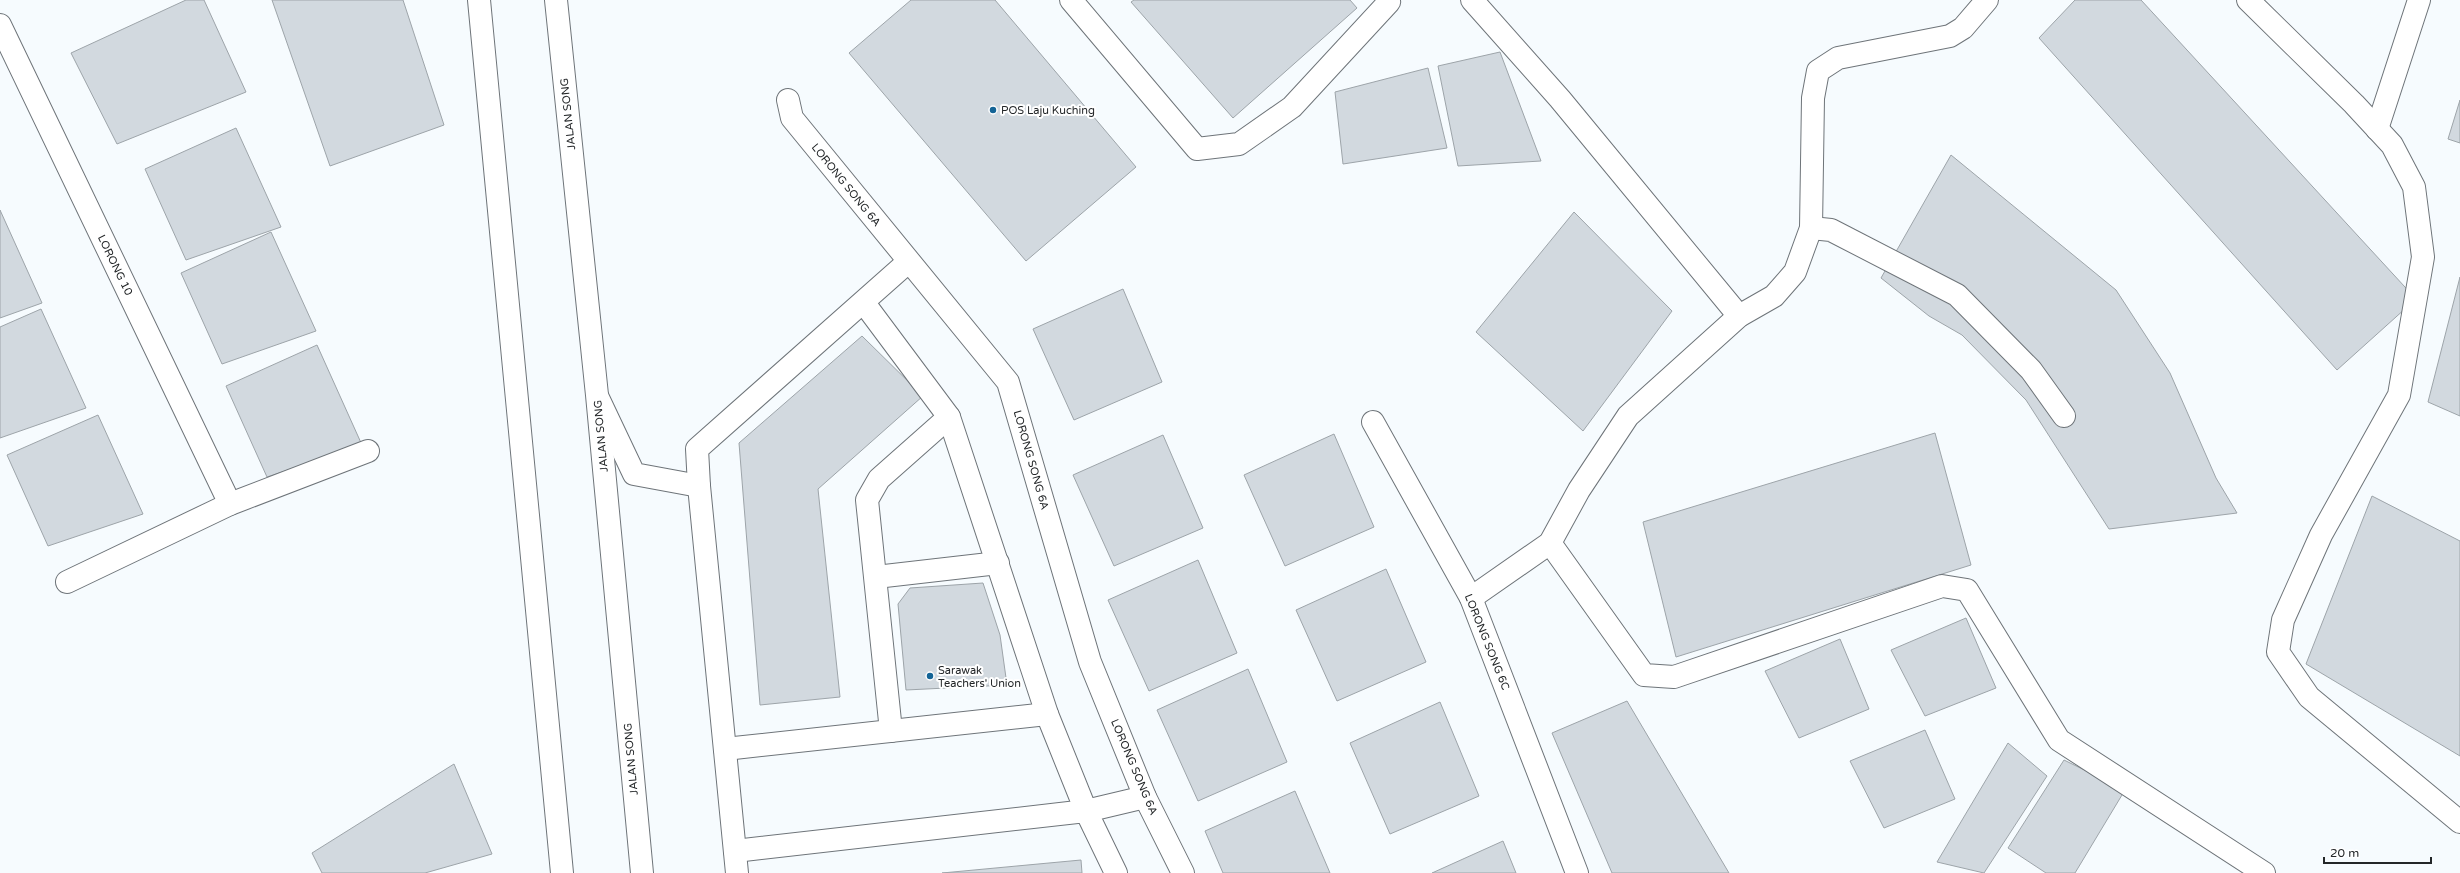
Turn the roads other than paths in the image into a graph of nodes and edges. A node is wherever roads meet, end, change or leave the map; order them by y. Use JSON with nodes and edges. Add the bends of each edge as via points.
{"nodes":[{"id":1,"x":479,"y":0,"type":"edge"},
{"id":2,"x":556,"y":0,"type":"edge"},
{"id":3,"x":1071,"y":0,"type":"edge"},
{"id":4,"x":1388,"y":0,"type":"edge"},
{"id":5,"x":1472,"y":0,"type":"edge"},
{"id":6,"x":1987,"y":0,"type":"edge"},
{"id":7,"x":2248,"y":0,"type":"edge"},
{"id":8,"x":2419,"y":0,"type":"edge"},
{"id":9,"x":0,"y":25,"type":"edge"},
{"id":10,"x":788,"y":100,"type":"dead end"},
{"id":11,"x":2377,"y":129,"type":"junction"},
{"id":12,"x":1811,"y":228,"type":"junction"},
{"id":13,"x":908,"y":262,"type":"junction"},
{"id":14,"x":864,"y":303,"type":"junction"},
{"id":15,"x":1739,"y":316,"type":"junction"},
{"id":16,"x":597,"y":395,"type":"junction"},
{"id":17,"x":949,"y":416,"type":"junction"},
{"id":18,"x":2064,"y":416,"type":"dead end"},
{"id":19,"x":1372,"y":422,"type":"dead end"},
{"id":20,"x":368,"y":450,"type":"dead end"},
{"id":21,"x":699,"y":486,"type":"junction"},
{"id":22,"x":230,"y":504,"type":"junction"},
{"id":23,"x":1550,"y":543,"type":"junction"},
{"id":24,"x":998,"y":563,"type":"junction"},
{"id":25,"x":876,"y":577,"type":"junction"},
{"id":26,"x":67,"y":582,"type":"dead end"},
{"id":27,"x":1471,"y":598,"type":"junction"},
{"id":28,"x":1047,"y":714,"type":"junction"},
{"id":29,"x":891,"y":731,"type":"junction"},
{"id":30,"x":725,"y":750,"type":"junction"},
{"id":31,"x":1145,"y":797,"type":"junction"},
{"id":32,"x":1086,"y":811,"type":"junction"},
{"id":33,"x":2460,"y":822,"type":"edge"},
{"id":34,"x":735,"y":851,"type":"junction"},
{"id":35,"x":643,"y":868,"type":"edge"},
{"id":36,"x":562,"y":873,"type":"edge"},
{"id":37,"x":737,"y":873,"type":"edge"},
{"id":38,"x":1116,"y":873,"type":"edge"},
{"id":39,"x":1183,"y":873,"type":"edge"},
{"id":40,"x":1577,"y":873,"type":"edge"},
{"id":41,"x":2264,"y":873,"type":"edge"}],
"edges":[{"from":1,"to":36,"type":"street"},
{"from":2,"to":16,"type":"street","name":"JALAN SONG"},
{"from":3,"to":4,"type":"street","via":[[1197,148],[1239,144],[1292,107],[1389,2]]},
{"from":5,"to":15,"type":"street","via":[[1570,111]]},
{"from":6,"to":12,"type":"street","via":[[1963,28],[1950,36],[1838,58],[1818,72],[1814,98]]},
{"from":7,"to":11,"type":"street"},
{"from":8,"to":11,"type":"street"},
{"from":9,"to":22,"type":"street","name":"LORONG 10"},
{"from":10,"to":13,"type":"street","name":"LORONG SONG 6A","via":[[792,118]]},
{"from":11,"to":33,"type":"street","via":[[2392,145],[2414,186],[2423,256],[2399,394],[2321,534],[2283,620],[2278,652],[2309,697]]},
{"from":12,"to":15,"type":"street","via":[[1795,272],[1774,296]]},
{"from":12,"to":18,"type":"street","via":[[1831,230],[1957,295],[2031,370]]},
{"from":13,"to":14,"type":"street"},
{"from":13,"to":31,"type":"street","name":"LORONG SONG 6A","via":[[1008,382],[1090,662]]},
{"from":14,"to":17,"type":"street"},
{"from":14,"to":21,"type":"street","via":[[697,449]]},
{"from":15,"to":23,"type":"street","via":[[1628,416],[1579,490]]},
{"from":16,"to":21,"type":"street","via":[[634,474]]},
{"from":16,"to":35,"type":"street","name":"JALAN SONG"},
{"from":17,"to":24,"type":"street"},
{"from":17,"to":25,"type":"street","via":[[879,479],[867,500]]},
{"from":19,"to":27,"type":"street","name":"LORONG SONG 6C"},
{"from":20,"to":22,"type":"street"},
{"from":21,"to":30,"type":"street"},
{"from":22,"to":26,"type":"street"},
{"from":23,"to":27,"type":"street"},
{"from":23,"to":41,"type":"street","via":[[1644,675],[1674,677],[1942,586],[1967,590],[2059,740]]},
{"from":24,"to":25,"type":"street"},
{"from":24,"to":28,"type":"street"},
{"from":25,"to":29,"type":"street"},
{"from":27,"to":40,"type":"street","name":"LORONG SONG 6C"},
{"from":28,"to":29,"type":"street"},
{"from":28,"to":32,"type":"street"},
{"from":29,"to":30,"type":"street"},
{"from":30,"to":34,"type":"street"},
{"from":31,"to":32,"type":"street"},
{"from":31,"to":39,"type":"street","name":"LORONG SONG 6A"},
{"from":32,"to":34,"type":"street"},
{"from":32,"to":38,"type":"street"},
{"from":34,"to":37,"type":"street"}]}
